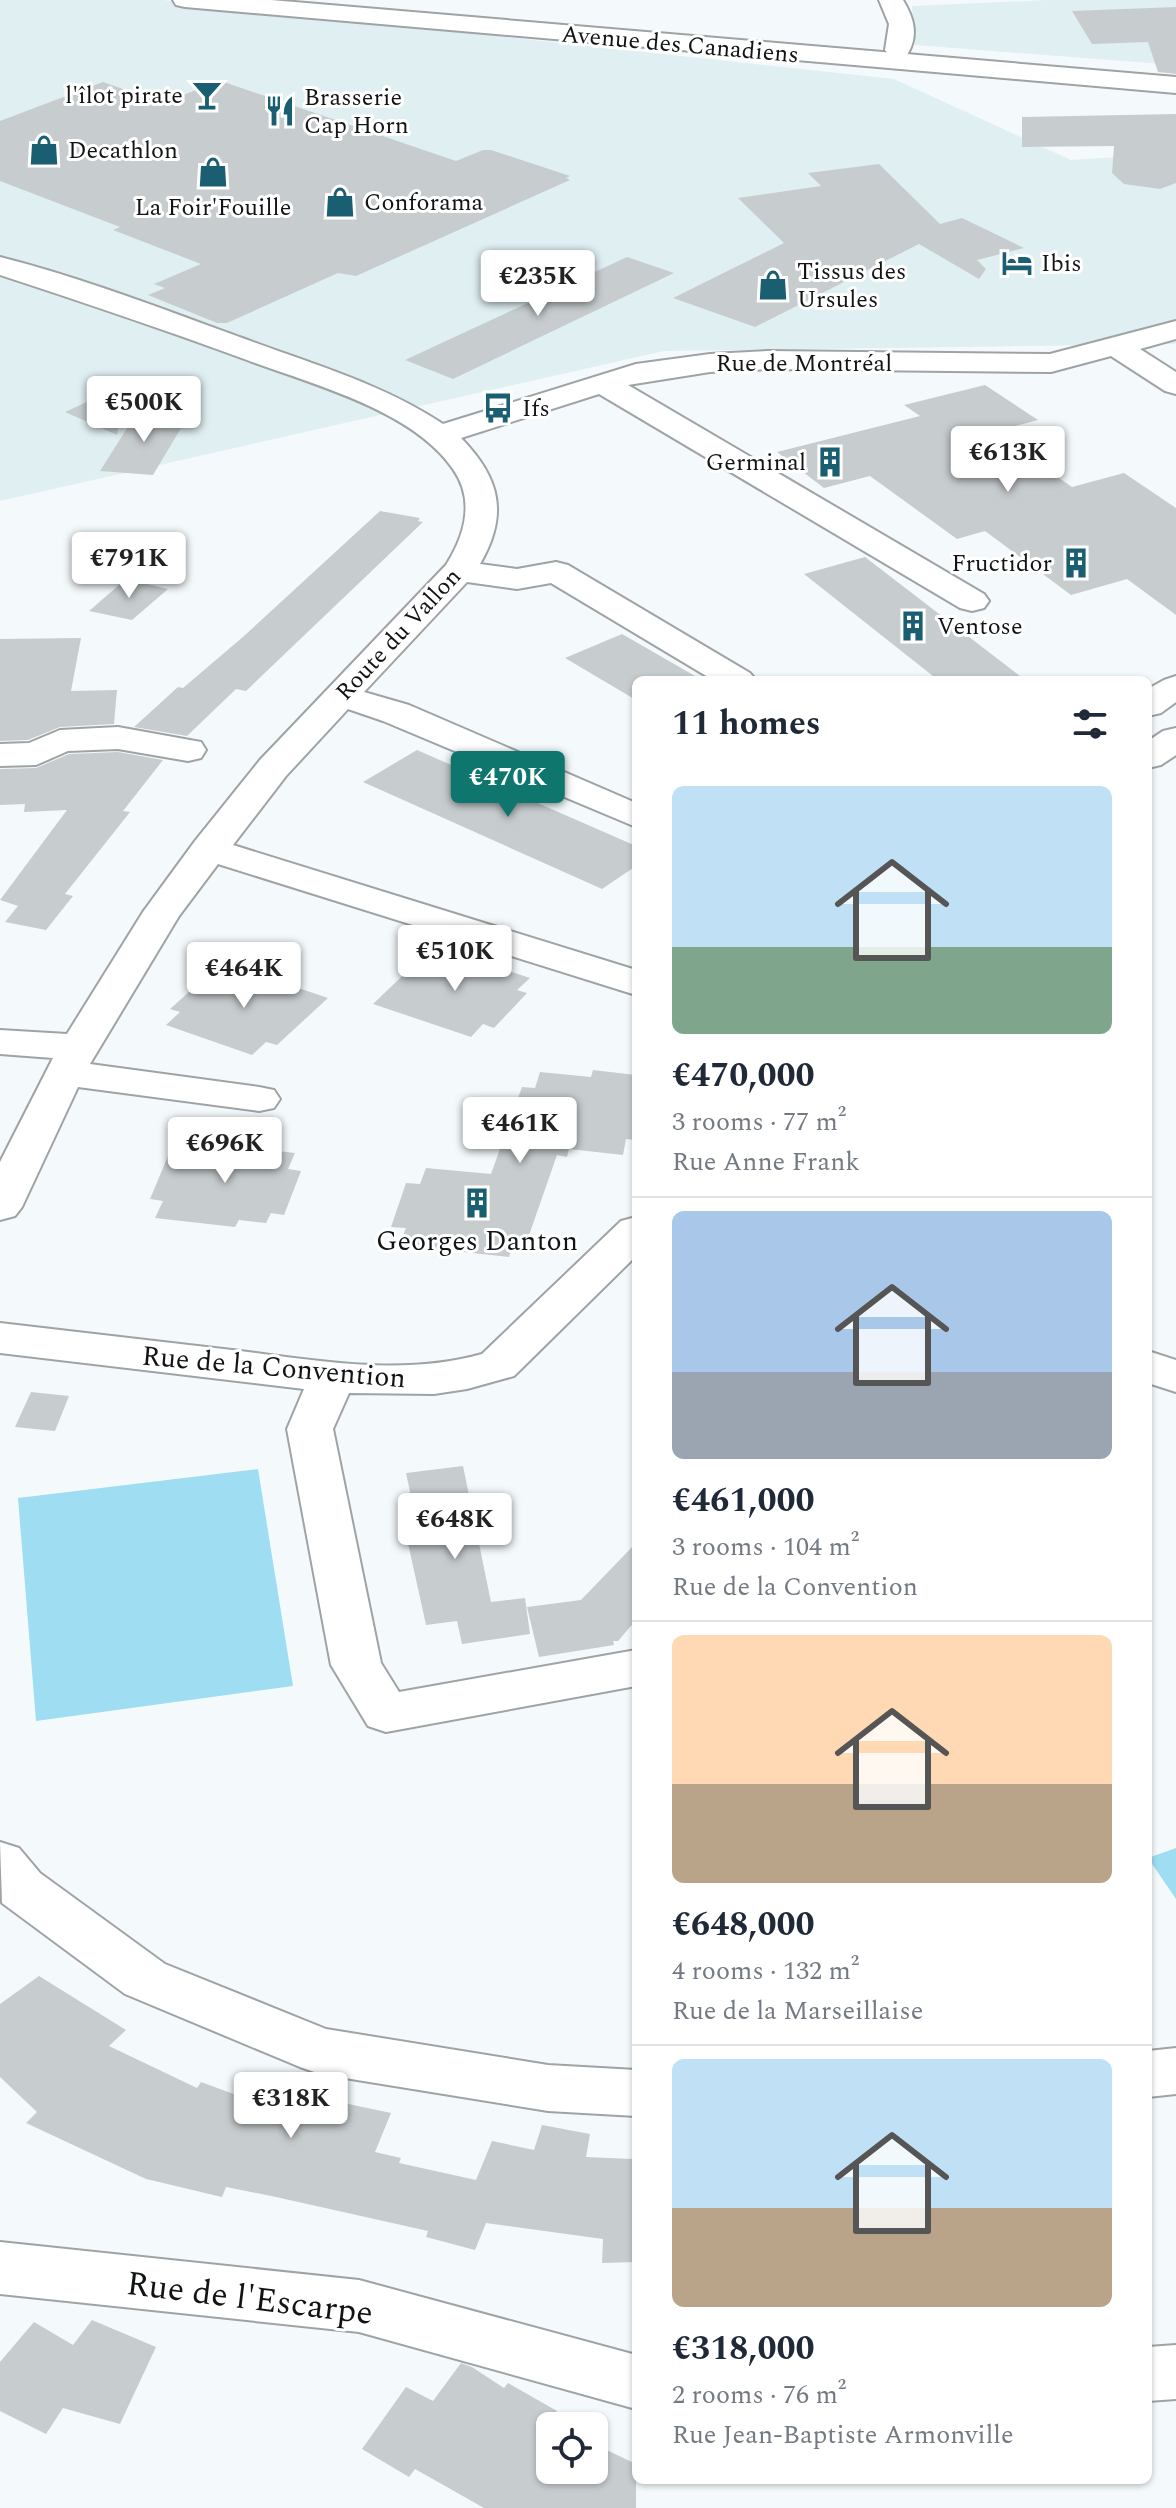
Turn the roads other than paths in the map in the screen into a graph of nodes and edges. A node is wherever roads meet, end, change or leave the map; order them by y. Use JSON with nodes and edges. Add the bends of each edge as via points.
{"nodes":[{"id":1,"x":185,"y":0,"type":"edge"},
{"id":2,"x":299,"y":0,"type":"edge"},
{"id":3,"x":891,"y":0,"type":"edge"},
{"id":4,"x":898,"y":50,"type":"junction"},
{"id":5,"x":1176,"y":73,"type":"edge"},
{"id":6,"x":1176,"y":85,"type":"edge"},
{"id":7,"x":0,"y":266,"type":"edge"},
{"id":8,"x":1176,"y":330,"type":"edge"},
{"id":9,"x":1116,"y":346,"type":"junction"},
{"id":10,"x":603,"y":384,"type":"junction"},
{"id":11,"x":1176,"y":385,"type":"edge"},
{"id":12,"x":439,"y":435,"type":"junction"},
{"id":13,"x":459,"y":571,"type":"junction"},
{"id":14,"x":972,"y":601,"type":"dead end"},
{"id":15,"x":731,"y":676,"type":"edge"},
{"id":16,"x":1176,"y":687,"type":"edge"},
{"id":17,"x":341,"y":696,"type":"junction"},
{"id":18,"x":1152,"y":702,"type":"edge"},
{"id":19,"x":1152,"y":707,"type":"edge"},
{"id":20,"x":1176,"y":720,"type":"edge"},
{"id":21,"x":1176,"y":739,"type":"edge"},
{"id":22,"x":188,"y":750,"type":"dead end"},
{"id":23,"x":1152,"y":754,"type":"edge"},
{"id":24,"x":0,"y":755,"type":"edge"},
{"id":25,"x":632,"y":814,"type":"edge"},
{"id":26,"x":208,"y":849,"type":"junction"},
{"id":27,"x":632,"y":982,"type":"edge"},
{"id":28,"x":0,"y":1042,"type":"edge"},
{"id":29,"x":72,"y":1060,"type":"junction"},
{"id":30,"x":259,"y":1099,"type":"dead end"},
{"id":31,"x":0,"y":1207,"type":"edge"},
{"id":32,"x":632,"y":1235,"type":"edge"},
{"id":33,"x":0,"y":1338,"type":"edge"},
{"id":34,"x":1152,"y":1368,"type":"edge"},
{"id":35,"x":333,"y":1376,"type":"junction"},
{"id":36,"x":1176,"y":1377,"type":"edge"},
{"id":37,"x":632,"y":1669,"type":"edge"},
{"id":38,"x":0,"y":1862,"type":"edge"},
{"id":39,"x":1176,"y":2071,"type":"edge"},
{"id":40,"x":1152,"y":2074,"type":"edge"},
{"id":41,"x":632,"y":2093,"type":"edge"},
{"id":42,"x":0,"y":2268,"type":"edge"},
{"id":43,"x":1176,"y":2372,"type":"edge"},
{"id":44,"x":1152,"y":2374,"type":"edge"},
{"id":45,"x":632,"y":2381,"type":"edge"}],
"edges":[{"from":1,"to":6,"type":"street","name":"Avenue des Canadiens"},
{"from":2,"to":4,"type":"street","name":"Avenue des Canadiens"},
{"from":3,"to":4,"type":"street","via":[[901,15]]},
{"from":4,"to":5,"type":"street","name":"Avenue des Canadiens"},
{"from":7,"to":12,"type":"street","name":"Route du Vallon","via":[[104,298],[357,391]]},
{"from":8,"to":9,"type":"street","name":"Rue de Montréal"},
{"from":9,"to":10,"type":"street","name":"Rue de Montréal","via":[[1051,363],[1013,365],[710,363],[636,373]]},
{"from":9,"to":11,"type":"street"},
{"from":10,"to":12,"type":"street","name":"Rue de Montréal"},
{"from":10,"to":14,"type":"street"},
{"from":12,"to":13,"type":"street","name":"Route du Vallon","via":[[477,482],[482,506],[475,546]]},
{"from":13,"to":15,"type":"street","via":[[517,579],[556,572]]},
{"from":13,"to":17,"type":"street","name":"Route du Vallon"},
{"from":16,"to":18,"type":"street"},
{"from":17,"to":25,"type":"street","via":[[439,730]]},
{"from":17,"to":26,"type":"street","name":"Route du Vallon","via":[[273,768]]},
{"from":19,"to":20,"type":"street"},
{"from":21,"to":23,"type":"street"},
{"from":22,"to":24,"type":"street","via":[[118,738],[60,741],[36,754]]},
{"from":26,"to":27,"type":"street"},
{"from":26,"to":29,"type":"street","name":"Route du Vallon","via":[[162,912]]},
{"from":28,"to":29,"type":"street"},
{"from":29,"to":30,"type":"street"},
{"from":29,"to":31,"type":"street","name":"Route du Vallon"},
{"from":32,"to":35,"type":"street","name":"Rue de la Convention","via":[[498,1365],[472,1375],[430,1379]]},
{"from":33,"to":35,"type":"street","name":"Rue de la Convention"},
{"from":34,"to":36,"type":"street"},
{"from":35,"to":37,"type":"street","via":[[310,1429],[356,1665],[386,1713]]},
{"from":38,"to":41,"type":"street","via":[[21,1888],[145,1979],[320,2051],[548,2088]]},
{"from":39,"to":40,"type":"street"},
{"from":42,"to":45,"type":"street","name":"Rue de l'Escarpe","via":[[359,2306]]},
{"from":43,"to":44,"type":"street"}]}
